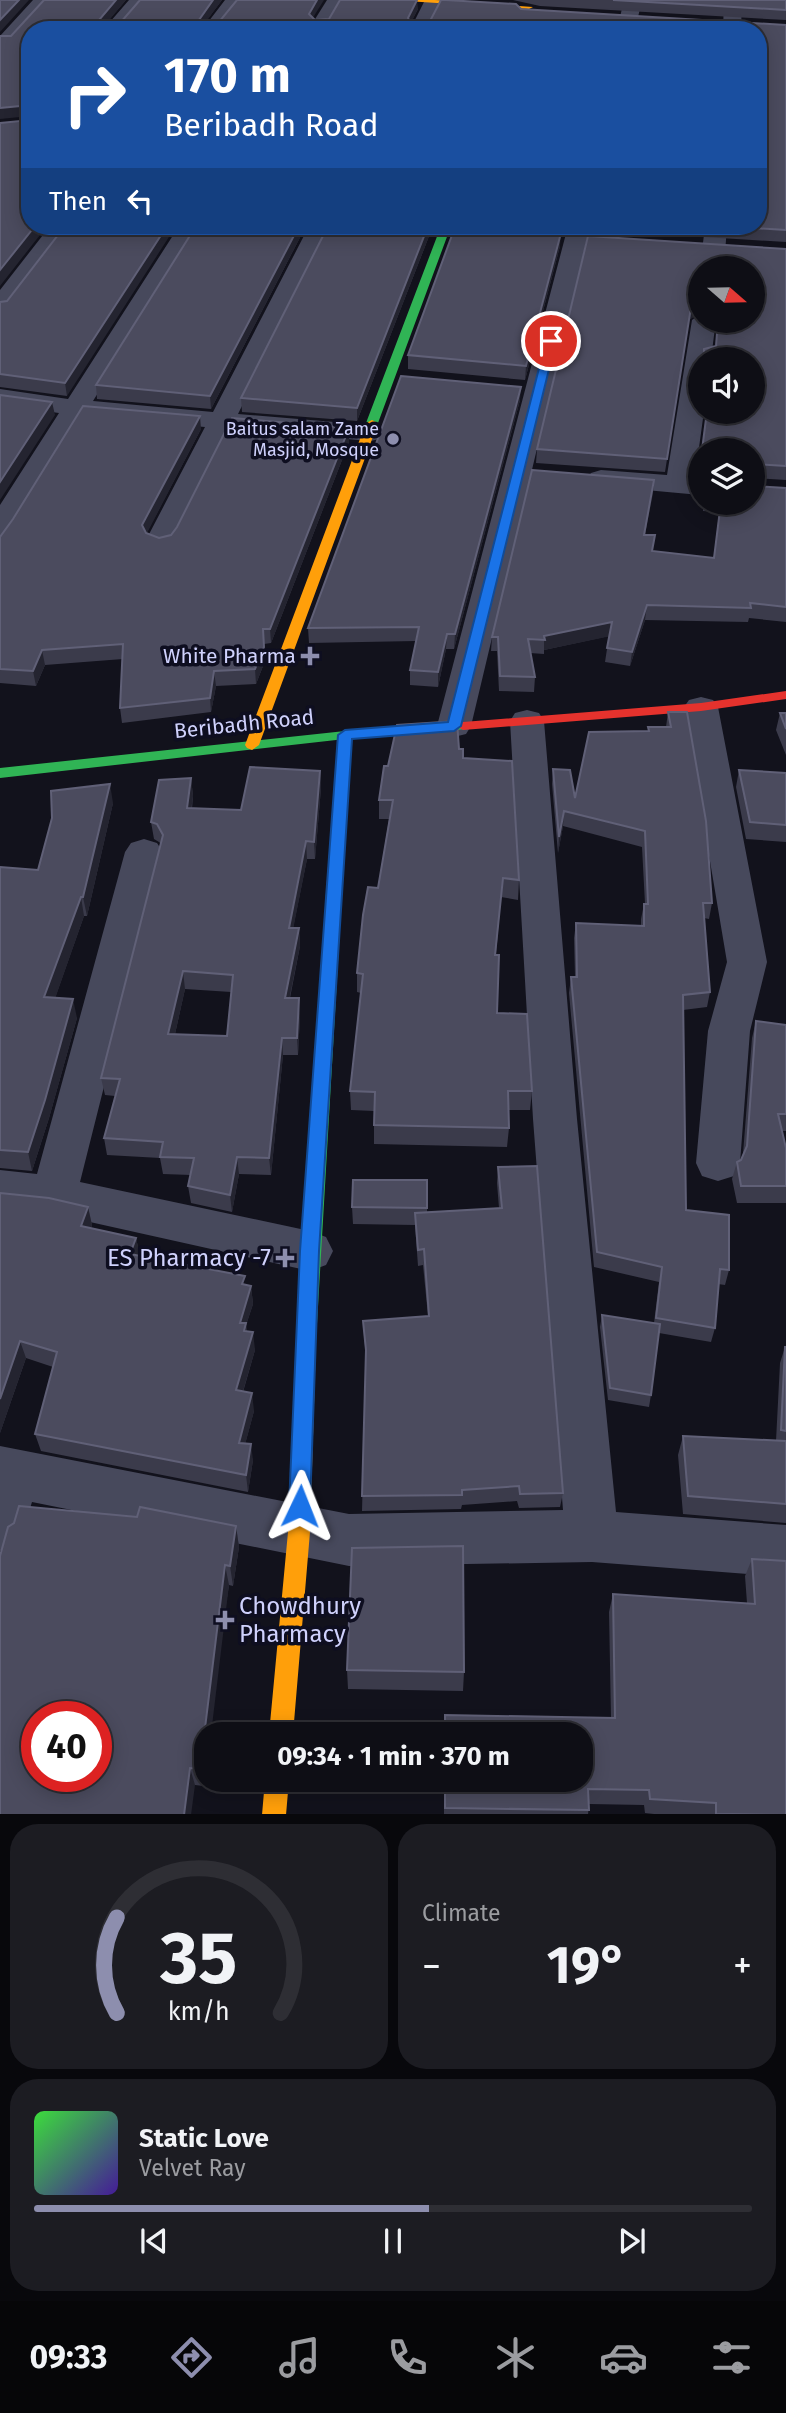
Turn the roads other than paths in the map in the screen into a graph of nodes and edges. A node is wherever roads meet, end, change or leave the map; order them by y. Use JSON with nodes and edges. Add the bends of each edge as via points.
{"nodes":[{"id":1,"x":42,"y":0,"type":"edge"},
{"id":2,"x":138,"y":0,"type":"edge"},
{"id":3,"x":234,"y":0,"type":"edge"},
{"id":4,"x":336,"y":0,"type":"edge"},
{"id":5,"x":395,"y":0,"type":"edge"},
{"id":6,"x":633,"y":0,"type":"edge"},
{"id":7,"x":733,"y":0,"type":"edge"},
{"id":8,"x":433,"y":1,"type":"edge"},
{"id":9,"x":530,"y":11,"type":"edge"},
{"id":10,"x":23,"y":21,"type":"edge"},
{"id":11,"x":120,"y":21,"type":"edge"},
{"id":12,"x":218,"y":21,"type":"edge"},
{"id":13,"x":323,"y":21,"type":"edge"},
{"id":14,"x":423,"y":21,"type":"edge"},
{"id":15,"x":628,"y":21,"type":"edge"},
{"id":16,"x":733,"y":21,"type":"edge"},
{"id":17,"x":21,"y":23,"type":"edge"},
{"id":18,"x":5,"y":41,"type":"edge"},
{"id":19,"x":54,"y":235,"type":"edge"},
{"id":20,"x":184,"y":235,"type":"edge"},
{"id":21,"x":315,"y":235,"type":"edge"},
{"id":22,"x":442,"y":235,"type":"edge"},
{"id":23,"x":578,"y":235,"type":"edge"},
{"id":24,"x":687,"y":245,"type":"edge"},
{"id":25,"x":714,"y":247,"type":"edge"},
{"id":26,"x":738,"y":248,"type":"edge"},
{"id":27,"x":0,"y":306,"type":"edge"},
{"id":28,"x":703,"y":333,"type":"edge"},
{"id":29,"x":390,"y":378,"type":"junction"},
{"id":30,"x":416,"y":380,"type":"edge"},
{"id":31,"x":0,"y":397,"type":"edge"},
{"id":32,"x":76,"y":408,"type":"junction"},
{"id":33,"x":221,"y":420,"type":"junction"},
{"id":34,"x":370,"y":433,"type":"junction"},
{"id":35,"x":694,"y":438,"type":"edge"},
{"id":36,"x":545,"y":474,"type":"junction"},
{"id":37,"x":688,"y":485,"type":"edge"},
{"id":38,"x":0,"y":528,"type":"edge"},
{"id":39,"x":161,"y":540,"type":"edge"},
{"id":40,"x":786,"y":695,"type":"edge"},
{"id":41,"x":701,"y":706,"type":"junction"},
{"id":42,"x":527,"y":720,"type":"junction"},
{"id":43,"x":454,"y":726,"type":"junction"},
{"id":44,"x":345,"y":735,"type":"junction"},
{"id":45,"x":253,"y":745,"type":"junction"},
{"id":46,"x":0,"y":774,"type":"edge"},
{"id":47,"x":144,"y":852,"type":"dead end"},
{"id":48,"x":719,"y":1163,"type":"dead end"},
{"id":49,"x":0,"y":1189,"type":"edge"},
{"id":50,"x":54,"y":1195,"type":"junction"},
{"id":51,"x":310,"y":1251,"type":"junction"},
{"id":52,"x":6,"y":1472,"type":"edge"},
{"id":53,"x":0,"y":1525,"type":"edge"},
{"id":54,"x":299,"y":1532,"type":"junction"},
{"id":55,"x":592,"y":1536,"type":"junction"},
{"id":56,"x":786,"y":1551,"type":"edge"},
{"id":57,"x":282,"y":1722,"type":"edge"},
{"id":58,"x":276,"y":1792,"type":"edge"},
{"id":59,"x":274,"y":1814,"type":"edge"}],
"edges":[{"from":1,"to":10,"type":"street"},
{"from":2,"to":11,"type":"street"},
{"from":3,"to":12,"type":"street"},
{"from":4,"to":13,"type":"street"},
{"from":5,"to":8,"type":"main road"},
{"from":6,"to":15,"type":"street"},
{"from":7,"to":16,"type":"street"},
{"from":8,"to":9,"type":"main road"},
{"from":8,"to":14,"type":"street"},
{"from":17,"to":18,"type":"street"},
{"from":19,"to":27,"type":"street"},
{"from":20,"to":32,"type":"street"},
{"from":21,"to":33,"type":"street"},
{"from":22,"to":29,"type":"main road"},
{"from":23,"to":36,"type":"street","via":[[524,391]]},
{"from":24,"to":25,"type":"street"},
{"from":25,"to":26,"type":"street"},
{"from":28,"to":35,"type":"street"},
{"from":29,"to":30,"type":"street"},
{"from":29,"to":34,"type":"main road"},
{"from":31,"to":32,"type":"street"},
{"from":32,"to":33,"type":"street"},
{"from":32,"to":38,"type":"street"},
{"from":33,"to":34,"type":"street"},
{"from":33,"to":39,"type":"street"},
{"from":34,"to":45,"type":"main road"},
{"from":36,"to":37,"type":"street"},
{"from":36,"to":43,"type":"street"},
{"from":40,"to":41,"type":"main road","name":"Beribadh Road"},
{"from":41,"to":42,"type":"main road","name":"Beribadh Road"},
{"from":41,"to":48,"type":"street","via":[[747,962],[729,1031]]},
{"from":42,"to":43,"type":"main road","name":"Beribadh Road"},
{"from":42,"to":55,"type":"street","via":[[555,1119]]},
{"from":43,"to":44,"type":"main road","name":"Beribadh Road"},
{"from":44,"to":45,"type":"main road","name":"Beribadh Road"},
{"from":44,"to":51,"type":"main road"},
{"from":45,"to":46,"type":"main road","name":"Beribadh Road"},
{"from":47,"to":50,"type":"street"},
{"from":49,"to":50,"type":"street"},
{"from":50,"to":51,"type":"street"},
{"from":51,"to":54,"type":"main road"},
{"from":52,"to":53,"type":"street"},
{"from":52,"to":54,"type":"street"},
{"from":54,"to":55,"type":"street","via":[[349,1540]]},
{"from":54,"to":57,"type":"main road"},
{"from":55,"to":56,"type":"street"},
{"from":58,"to":59,"type":"main road"}]}
